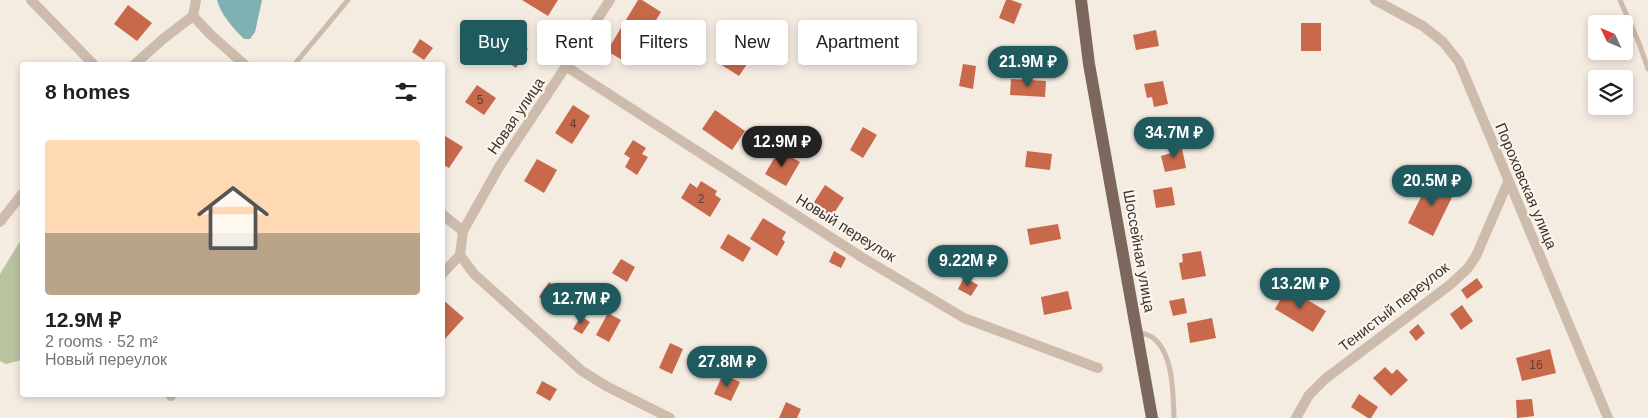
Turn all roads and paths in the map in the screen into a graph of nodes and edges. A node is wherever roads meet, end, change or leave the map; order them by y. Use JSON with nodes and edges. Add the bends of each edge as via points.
{"nodes":[{"id":1,"x":31,"y":0,"type":"edge"},
{"id":2,"x":196,"y":0,"type":"edge"},
{"id":3,"x":348,"y":0,"type":"edge"},
{"id":4,"x":610,"y":0,"type":"edge"},
{"id":5,"x":1081,"y":0,"type":"edge"},
{"id":6,"x":1375,"y":0,"type":"edge"},
{"id":7,"x":1620,"y":0,"type":"edge"},
{"id":8,"x":193,"y":16,"type":"junction"},
{"id":9,"x":91,"y":62,"type":"edge"},
{"id":10,"x":137,"y":62,"type":"edge"},
{"id":11,"x":242,"y":62,"type":"edge"},
{"id":12,"x":296,"y":62,"type":"edge"},
{"id":13,"x":567,"y":67,"type":"junction"},
{"id":14,"x":1648,"y":69,"type":"edge"},
{"id":15,"x":1508,"y":182,"type":"junction"},
{"id":16,"x":20,"y":197,"type":"edge"},
{"id":17,"x":445,"y":216,"type":"edge"},
{"id":18,"x":0,"y":222,"type":"edge"},
{"id":19,"x":463,"y":231,"type":"junction"},
{"id":20,"x":460,"y":254,"type":"junction"},
{"id":21,"x":445,"y":271,"type":"edge"},
{"id":22,"x":1137,"y":331,"type":"junction"},
{"id":23,"x":1098,"y":368,"type":"dead end"},
{"id":24,"x":670,"y":418,"type":"edge"},
{"id":25,"x":1152,"y":418,"type":"edge"},
{"id":26,"x":1174,"y":418,"type":"edge"},
{"id":27,"x":1296,"y":418,"type":"edge"},
{"id":28,"x":1608,"y":418,"type":"edge"}],
"edges":[{"from":1,"to":9,"type":"street"},
{"from":2,"to":8,"type":"street"},
{"from":3,"to":12,"type":"lane"},
{"from":4,"to":13,"type":"street","name":"Новая улица"},
{"from":5,"to":22,"type":"main road","name":"Шоссейная улица","via":[[1089,64]]},
{"from":6,"to":15,"type":"street","name":"Пороховская улица","via":[[1423,26],[1443,42],[1458,62]]},
{"from":7,"to":14,"type":"lane"},
{"from":8,"to":10,"type":"street"},
{"from":8,"to":11,"type":"street"},
{"from":13,"to":19,"type":"street","name":"Новая улица","via":[[499,167]]},
{"from":13,"to":23,"type":"street","name":"Новый переулок","via":[[863,258],[964,318]]},
{"from":15,"to":27,"type":"street","name":"Тенистый переулок","via":[[1468,268],[1325,380],[1309,395]]},
{"from":15,"to":28,"type":"street","name":"Пороховская улица"},
{"from":16,"to":18,"type":"street"},
{"from":17,"to":19,"type":"street"},
{"from":19,"to":20,"type":"street","name":"Новая улица"},
{"from":20,"to":21,"type":"street"},
{"from":20,"to":24,"type":"street","via":[[474,274],[582,371]]},
{"from":22,"to":25,"type":"main road","name":"Шоссейная улица"},
{"from":22,"to":26,"type":"lane","via":[[1152,337],[1164,350],[1172,378]]}]}
